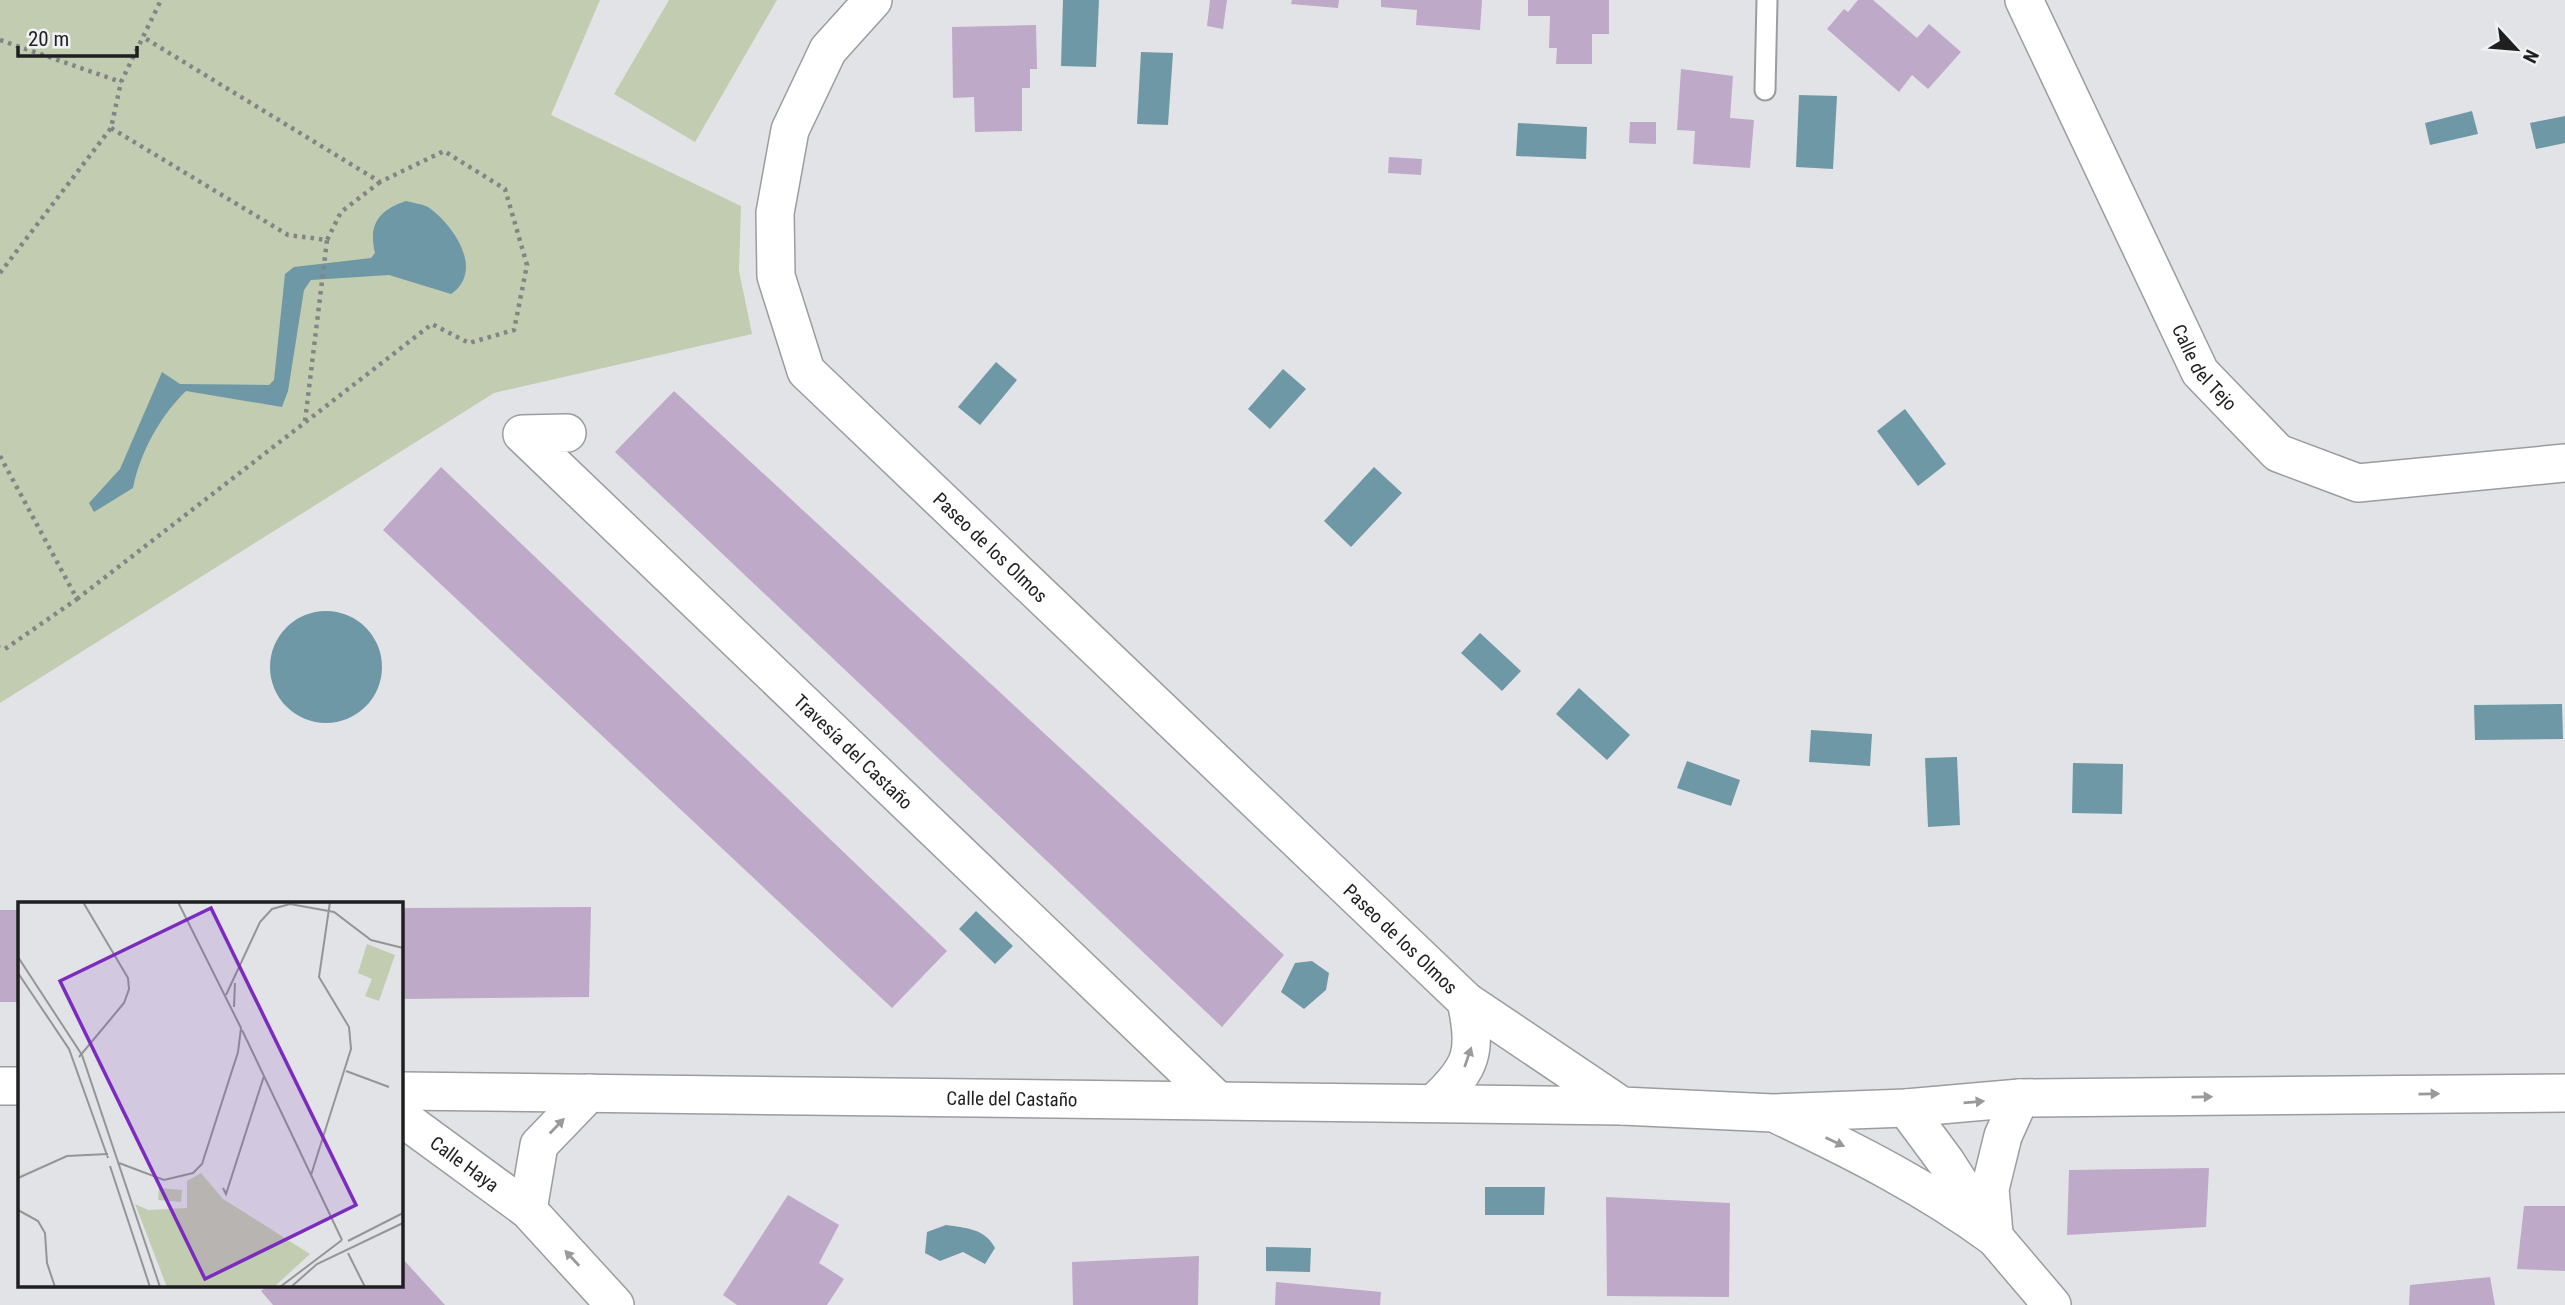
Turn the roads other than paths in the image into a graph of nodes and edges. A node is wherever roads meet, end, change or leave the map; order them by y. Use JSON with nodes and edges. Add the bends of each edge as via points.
{"nodes":[{"id":1,"x":873,"y":0,"type":"edge"},
{"id":2,"x":1767,"y":0,"type":"edge"},
{"id":3,"x":2024,"y":0,"type":"edge"},
{"id":4,"x":1765,"y":90,"type":"dead end"},
{"id":5,"x":567,"y":433,"type":"dead end"},
{"id":6,"x":2565,"y":463,"type":"edge"},
{"id":7,"x":1466,"y":1001,"type":"junction"},
{"id":8,"x":0,"y":1086,"type":"edge"},
{"id":9,"x":18,"y":1086,"type":"edge"},
{"id":10,"x":402,"y":1091,"type":"edge"},
{"id":11,"x":589,"y":1093,"type":"junction"},
{"id":12,"x":2565,"y":1093,"type":"edge"},
{"id":13,"x":2020,"y":1098,"type":"junction"},
{"id":14,"x":1216,"y":1099,"type":"junction"},
{"id":15,"x":1435,"y":1102,"type":"junction"},
{"id":16,"x":1622,"y":1106,"type":"junction"},
{"id":17,"x":1906,"y":1108,"type":"junction"},
{"id":18,"x":1773,"y":1113,"type":"junction"},
{"id":19,"x":402,"y":1118,"type":"edge"},
{"id":20,"x":528,"y":1210,"type":"junction"},
{"id":21,"x":1994,"y":1237,"type":"junction"},
{"id":22,"x":615,"y":1305,"type":"edge"},
{"id":23,"x":2052,"y":1305,"type":"edge"}],
"edges":[{"from":1,"to":7,"type":"street","name":"Paseo de los Olmos","via":[[828,50],[790,130],[775,213],[776,276],[806,371]]},
{"from":2,"to":4,"type":"lane"},
{"from":3,"to":6,"type":"street","name":"Calle del Tejo","via":[[2200,372],[2278,453],[2358,483]]},
{"from":5,"to":14,"type":"street","name":"Travesía del Castaño","via":[[522,433]]},
{"from":15,"to":7,"type":"street","name":"Paseo de los Olmos","one_way":true,"via":[[1455,1083],[1468,1061],[1474,1036]]},
{"from":7,"to":16,"type":"street","name":"Paseo de los Olmos"},
{"from":8,"to":9,"type":"street"},
{"from":10,"to":11,"type":"street","name":"Calle del Castaño"},
{"from":11,"to":14,"type":"street","name":"Calle del Castaño"},
{"from":20,"to":11,"type":"street","one_way":true,"via":[[539,1145]]},
{"from":13,"to":12,"type":"street","one_way":true},
{"from":17,"to":13,"type":"street","one_way":true},
{"from":13,"to":21,"type":"street","via":[[2003,1136],[1990,1189]]},
{"from":14,"to":15,"type":"street","name":"Calle del Castaño"},
{"from":15,"to":16,"type":"street","name":"Calle del Castaño"},
{"from":16,"to":18,"type":"street"},
{"from":17,"to":18,"type":"street"},
{"from":17,"to":21,"type":"street"},
{"from":18,"to":21,"type":"street","one_way":true,"via":[[1876,1161],[1944,1200]]},
{"from":19,"to":20,"type":"street","name":"Calle Haya"},
{"from":22,"to":20,"type":"street","name":"Calle Haya","one_way":true},
{"from":21,"to":23,"type":"street"}]}
